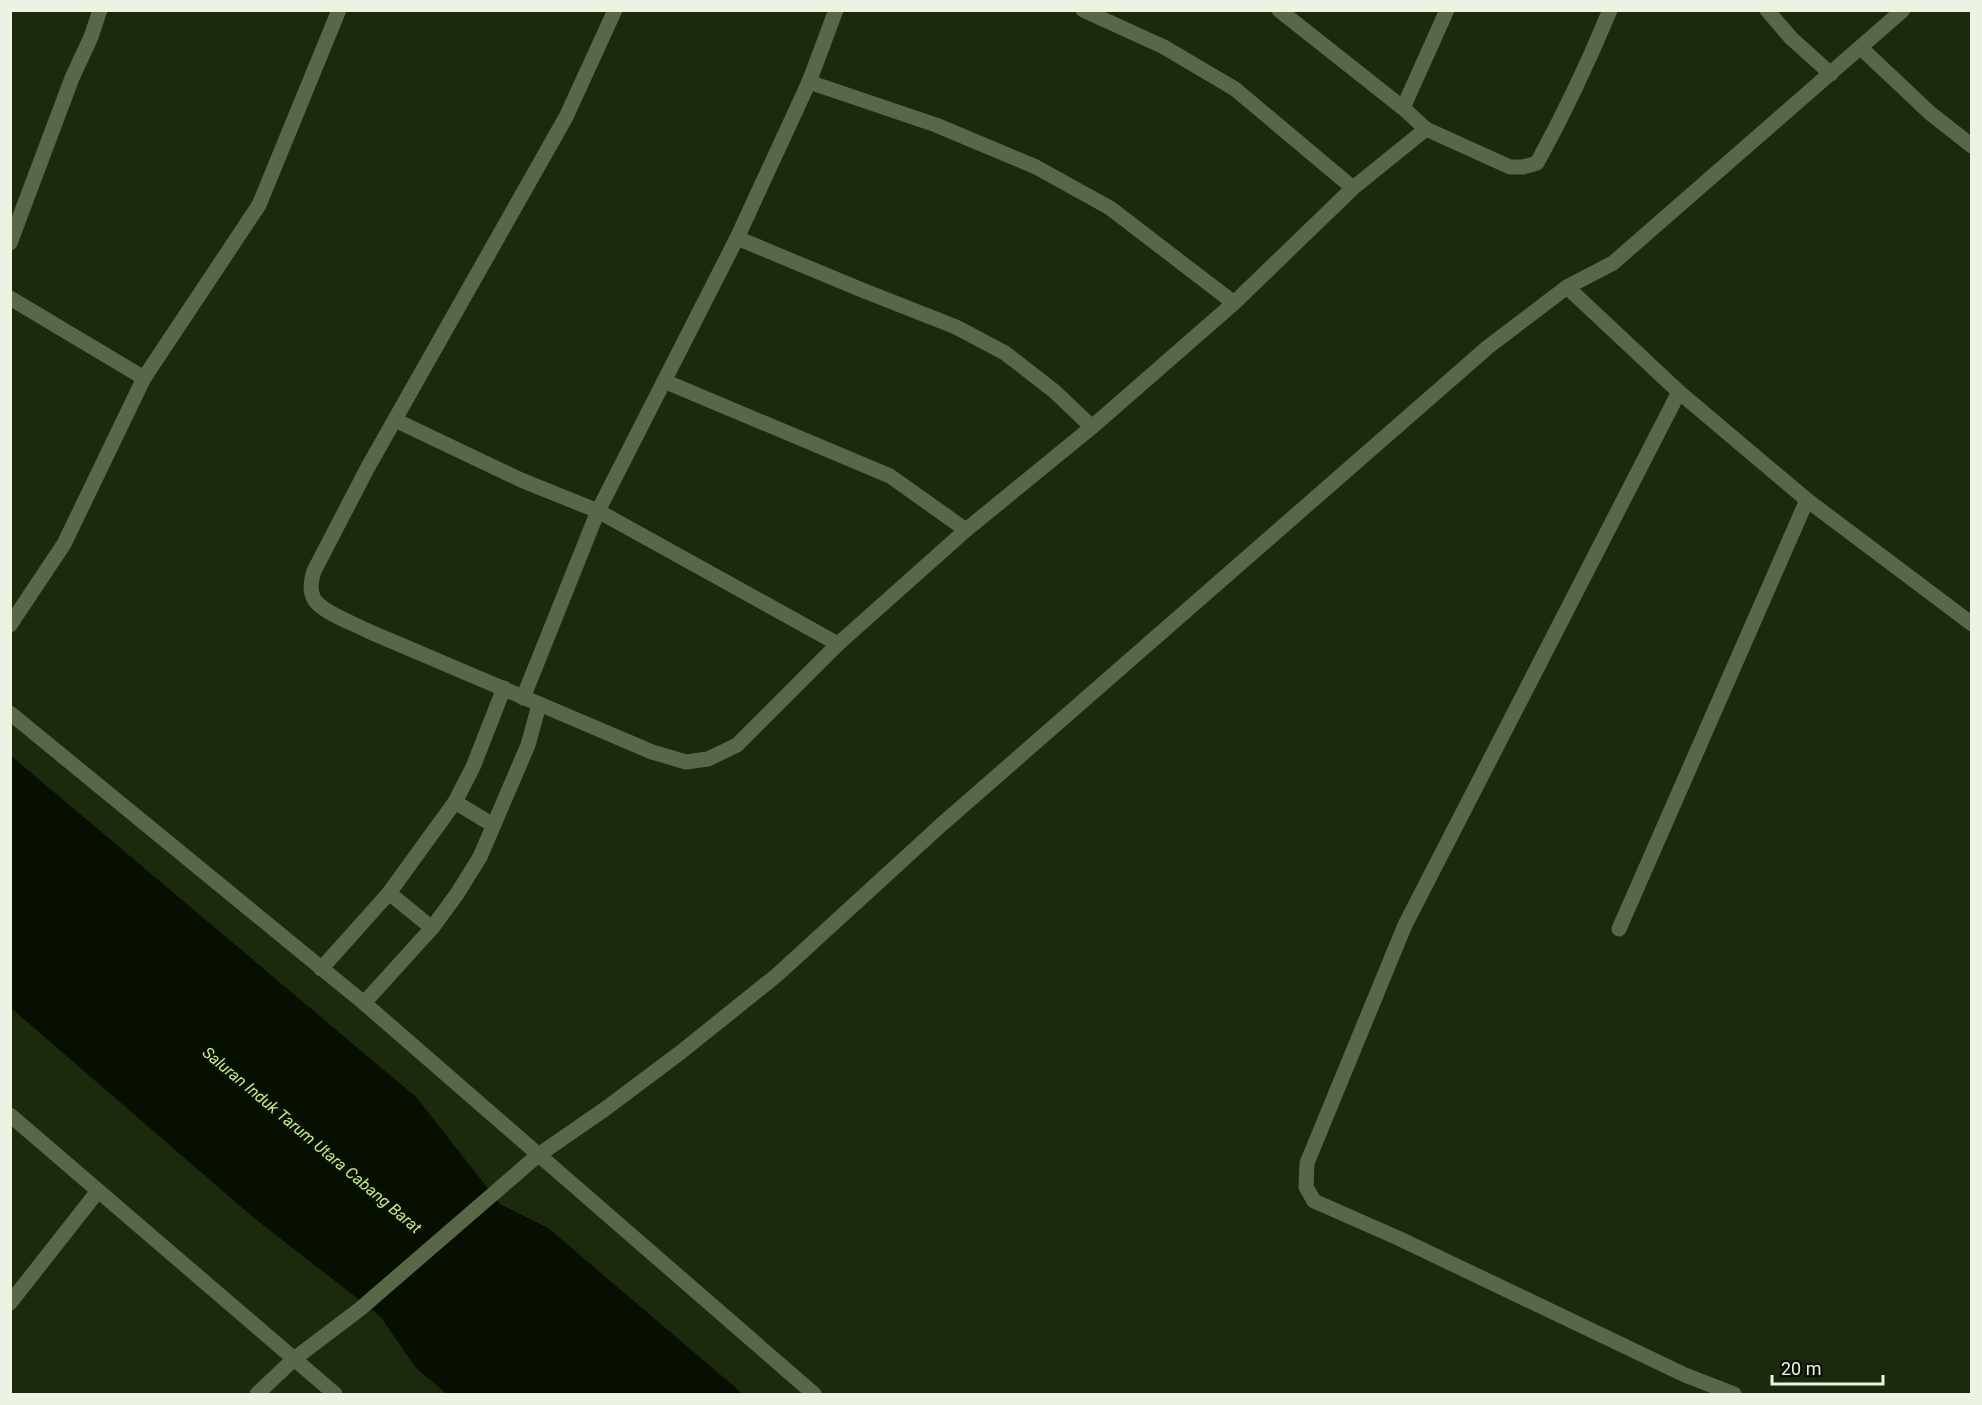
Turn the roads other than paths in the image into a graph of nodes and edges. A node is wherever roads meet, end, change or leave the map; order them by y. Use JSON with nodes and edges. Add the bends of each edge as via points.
{"nodes":[{"id":1,"x":100,"y":10,"type":"edge"},
{"id":2,"x":339,"y":10,"type":"edge"},
{"id":3,"x":615,"y":10,"type":"edge"},
{"id":4,"x":836,"y":10,"type":"edge"},
{"id":5,"x":1083,"y":10,"type":"edge"},
{"id":6,"x":1279,"y":10,"type":"edge"},
{"id":7,"x":1447,"y":10,"type":"edge"},
{"id":8,"x":1610,"y":10,"type":"edge"},
{"id":9,"x":1767,"y":10,"type":"edge"},
{"id":10,"x":1903,"y":10,"type":"edge"},
{"id":11,"x":1861,"y":48,"type":"junction"},
{"id":12,"x":1831,"y":74,"type":"junction"},
{"id":13,"x":809,"y":82,"type":"junction"},
{"id":14,"x":1403,"y":108,"type":"junction"},
{"id":15,"x":1426,"y":129,"type":"junction"},
{"id":16,"x":1971,"y":146,"type":"edge"},
{"id":17,"x":1353,"y":188,"type":"junction"},
{"id":18,"x":737,"y":238,"type":"junction"},
{"id":19,"x":10,"y":243,"type":"edge"},
{"id":20,"x":1567,"y":287,"type":"junction"},
{"id":21,"x":10,"y":298,"type":"edge"},
{"id":22,"x":1234,"y":303,"type":"junction"},
{"id":23,"x":144,"y":378,"type":"junction"},
{"id":24,"x":664,"y":381,"type":"junction"},
{"id":25,"x":1679,"y":392,"type":"junction"},
{"id":26,"x":395,"y":420,"type":"junction"},
{"id":27,"x":1092,"y":427,"type":"junction"},
{"id":28,"x":1807,"y":500,"type":"junction"},
{"id":29,"x":597,"y":511,"type":"junction"},
{"id":30,"x":966,"y":530,"type":"junction"},
{"id":31,"x":1971,"y":624,"type":"edge"},
{"id":32,"x":10,"y":625,"type":"edge"},
{"id":33,"x":838,"y":644,"type":"junction"},
{"id":34,"x":504,"y":688,"type":"junction"},
{"id":35,"x":523,"y":698,"type":"junction"},
{"id":36,"x":539,"y":705,"type":"junction"},
{"id":37,"x":10,"y":713,"type":"edge"},
{"id":38,"x":455,"y":802,"type":"junction"},
{"id":39,"x":493,"y":825,"type":"junction"},
{"id":40,"x":389,"y":893,"type":"junction"},
{"id":41,"x":432,"y":928,"type":"junction"},
{"id":42,"x":1619,"y":929,"type":"dead end"},
{"id":43,"x":321,"y":969,"type":"junction"},
{"id":44,"x":363,"y":1003,"type":"junction"},
{"id":45,"x":10,"y":1115,"type":"edge"},
{"id":46,"x":537,"y":1156,"type":"junction"},
{"id":47,"x":98,"y":1191,"type":"junction"},
{"id":48,"x":10,"y":1303,"type":"edge"},
{"id":49,"x":294,"y":1359,"type":"junction"},
{"id":50,"x":257,"y":1395,"type":"edge"},
{"id":51,"x":335,"y":1395,"type":"edge"},
{"id":52,"x":814,"y":1395,"type":"edge"},
{"id":53,"x":1734,"y":1395,"type":"edge"}],
"edges":[{"from":1,"to":19,"type":"street"},
{"from":2,"to":23,"type":"street","via":[[259,205]]},
{"from":3,"to":26,"type":"street","via":[[566,117]]},
{"from":4,"to":13,"type":"street"},
{"from":5,"to":17,"type":"street","via":[[1164,47],[1235,89]]},
{"from":6,"to":14,"type":"street"},
{"from":7,"to":14,"type":"street"},
{"from":8,"to":15,"type":"street","via":[[1585,70],[1537,163],[1510,167]]},
{"from":9,"to":12,"type":"street"},
{"from":10,"to":11,"type":"street"},
{"from":11,"to":12,"type":"street"},
{"from":11,"to":16,"type":"street"},
{"from":12,"to":20,"type":"street","via":[[1613,263]]},
{"from":13,"to":18,"type":"street"},
{"from":13,"to":22,"type":"street","via":[[936,125],[1036,167],[1110,208]]},
{"from":14,"to":15,"type":"street"},
{"from":15,"to":17,"type":"street"},
{"from":17,"to":22,"type":"street"},
{"from":18,"to":24,"type":"street"},
{"from":18,"to":27,"type":"street","via":[[956,327],[1005,353]]},
{"from":20,"to":25,"type":"street"},
{"from":20,"to":46,"type":"street","via":[[1488,347],[1248,555],[940,825],[777,975],[681,1052]]},
{"from":21,"to":23,"type":"street"},
{"from":22,"to":27,"type":"street"},
{"from":23,"to":32,"type":"street","via":[[64,544]]},
{"from":24,"to":29,"type":"street"},
{"from":24,"to":30,"type":"street","via":[[890,476]]},
{"from":25,"to":28,"type":"street"},
{"from":25,"to":53,"type":"street","via":[[1406,924],[1307,1163],[1306,1187],[1314,1201]]},
{"from":26,"to":29,"type":"street"},
{"from":26,"to":34,"type":"street","via":[[314,571],[310,583],[314,599],[368,631]]},
{"from":27,"to":30,"type":"street"},
{"from":28,"to":31,"type":"street"},
{"from":28,"to":42,"type":"street"},
{"from":29,"to":33,"type":"street"},
{"from":29,"to":35,"type":"street"},
{"from":30,"to":33,"type":"street"},
{"from":33,"to":36,"type":"street","via":[[736,745],[708,759],[686,762],[652,753]]},
{"from":34,"to":35,"type":"street"},
{"from":34,"to":38,"type":"street"},
{"from":35,"to":36,"type":"street"},
{"from":36,"to":39,"type":"street","via":[[528,745]]},
{"from":37,"to":43,"type":"street"},
{"from":38,"to":39,"type":"street"},
{"from":38,"to":40,"type":"street"},
{"from":39,"to":41,"type":"street","via":[[480,857]]},
{"from":40,"to":41,"type":"street"},
{"from":40,"to":43,"type":"street"},
{"from":41,"to":44,"type":"street"},
{"from":43,"to":44,"type":"street"},
{"from":44,"to":46,"type":"street"},
{"from":45,"to":47,"type":"street"},
{"from":46,"to":49,"type":"street","via":[[360,1309]]},
{"from":46,"to":52,"type":"street"},
{"from":47,"to":48,"type":"street"},
{"from":47,"to":49,"type":"street"},
{"from":49,"to":50,"type":"street"},
{"from":49,"to":51,"type":"street"}]}
